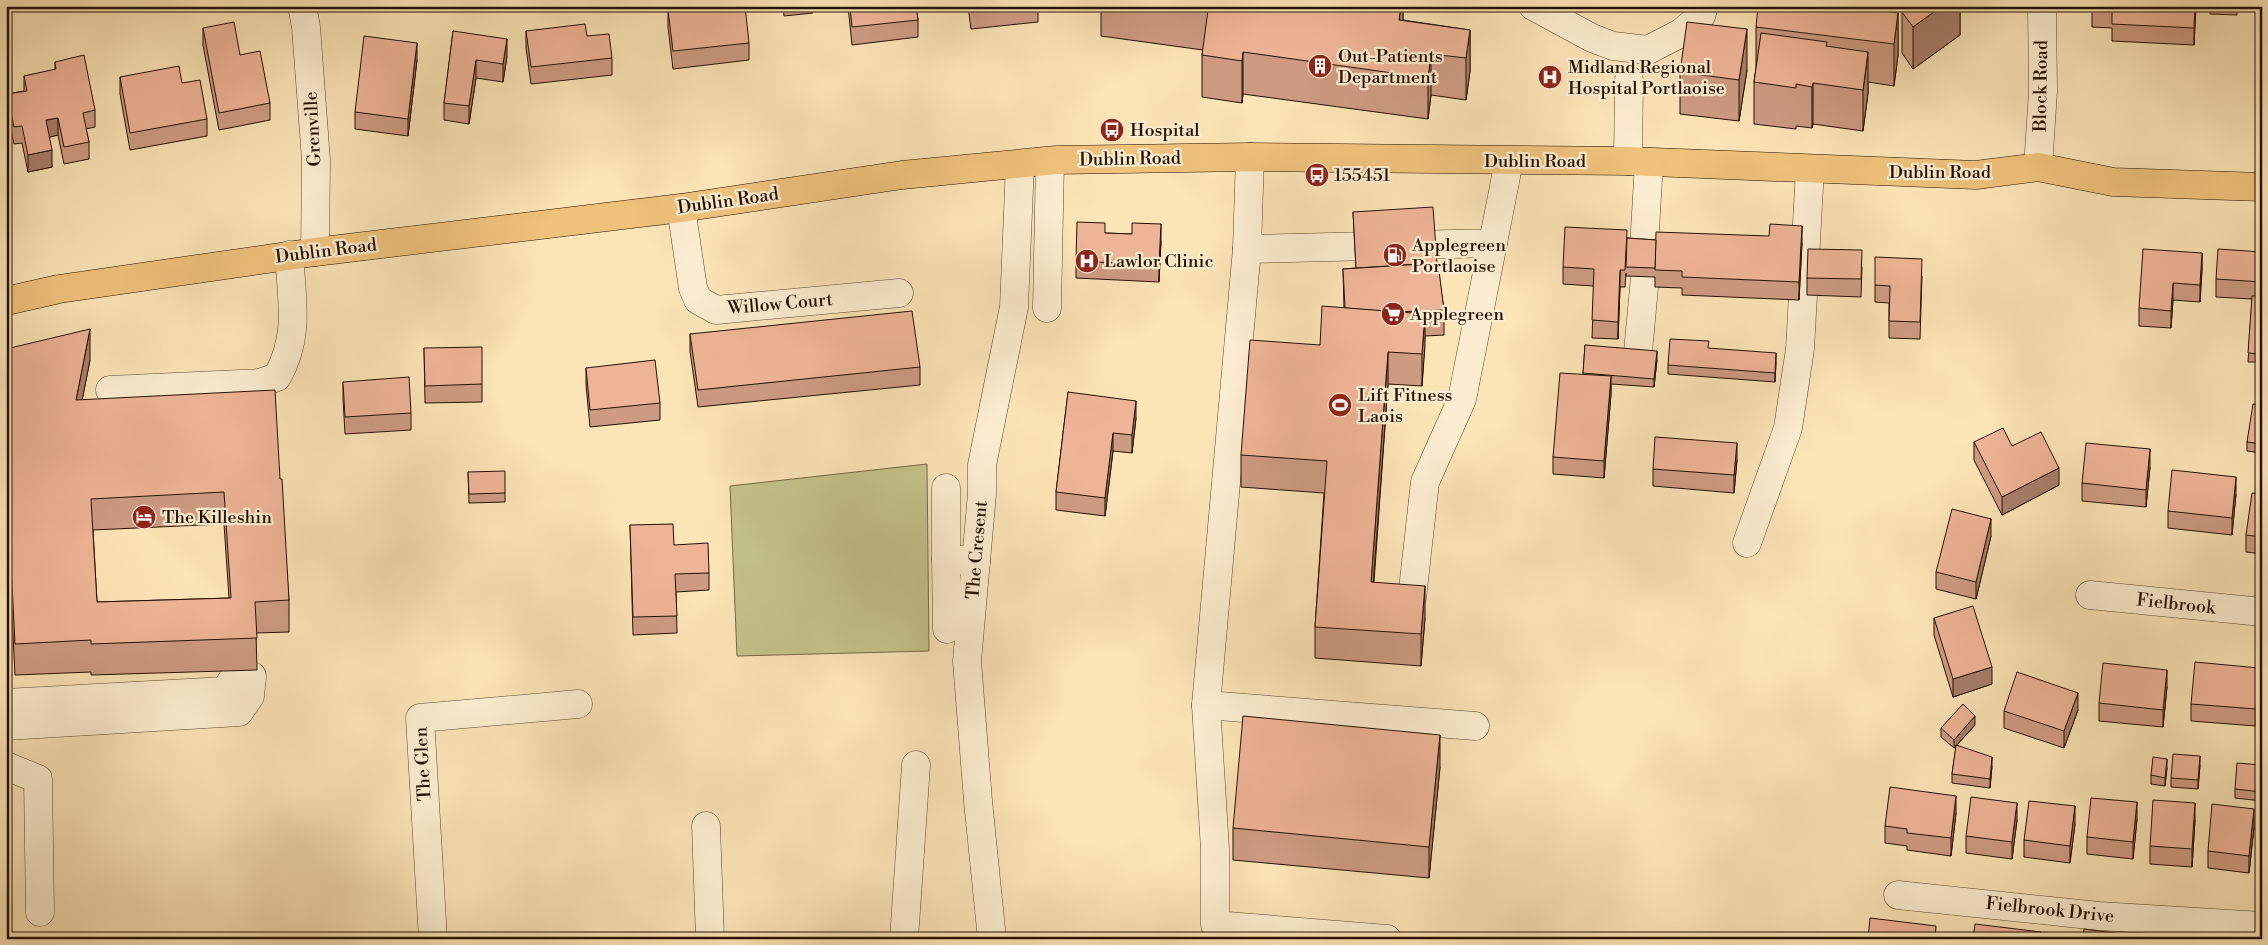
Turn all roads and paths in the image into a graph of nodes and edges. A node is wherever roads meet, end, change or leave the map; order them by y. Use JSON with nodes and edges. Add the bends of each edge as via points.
{"nodes":[{"id":1,"x":302,"y":6,"type":"edge"},
{"id":2,"x":1533,"y":6,"type":"edge"},
{"id":3,"x":1704,"y":6,"type":"edge"},
{"id":4,"x":2042,"y":6,"type":"edge"},
{"id":5,"x":1629,"y":80,"type":"dead end"},
{"id":6,"x":1250,"y":158,"type":"junction"},
{"id":7,"x":1050,"y":161,"type":"junction"},
{"id":8,"x":1509,"y":161,"type":"junction"},
{"id":9,"x":1638,"y":161,"type":"junction"},
{"id":10,"x":1020,"y":164,"type":"junction"},
{"id":11,"x":2038,"y":167,"type":"junction"},
{"id":12,"x":1810,"y":169,"type":"junction"},
{"id":13,"x":2262,"y":187,"type":"edge"},
{"id":14,"x":681,"y":208,"type":"junction"},
{"id":15,"x":1493,"y":243,"type":"junction"},
{"id":16,"x":1644,"y":248,"type":"edge"},
{"id":17,"x":1247,"y":249,"type":"junction"},
{"id":18,"x":302,"y":253,"type":"junction"},
{"id":19,"x":1645,"y":277,"type":"edge"},
{"id":20,"x":899,"y":293,"type":"dead end"},
{"id":21,"x":6,"y":301,"type":"edge"},
{"id":22,"x":1047,"y":308,"type":"dead end"},
{"id":23,"x":1638,"y":352,"type":"edge"},
{"id":24,"x":110,"y":390,"type":"dead end"},
{"id":25,"x":946,"y":488,"type":"dead end"},
{"id":26,"x":1747,"y":543,"type":"dead end"},
{"id":27,"x":946,"y":559,"type":"junction"},
{"id":28,"x":976,"y":561,"type":"junction"},
{"id":29,"x":2090,"y":594,"type":"dead end"},
{"id":30,"x":1412,"y":598,"type":"edge"},
{"id":31,"x":2262,"y":612,"type":"edge"},
{"id":32,"x":947,"y":629,"type":"dead end"},
{"id":33,"x":6,"y":703,"type":"edge"},
{"id":34,"x":578,"y":704,"type":"dead end"},
{"id":35,"x":1206,"y":705,"type":"junction"},
{"id":36,"x":6,"y":726,"type":"edge"},
{"id":37,"x":1475,"y":726,"type":"dead end"},
{"id":38,"x":916,"y":765,"type":"dead end"},
{"id":39,"x":6,"y":766,"type":"edge"},
{"id":40,"x":706,"y":826,"type":"dead end"},
{"id":41,"x":1898,"y":895,"type":"dead end"},
{"id":42,"x":40,"y":912,"type":"dead end"},
{"id":43,"x":2262,"y":926,"type":"edge"},
{"id":44,"x":433,"y":939,"type":"edge"},
{"id":45,"x":710,"y":939,"type":"edge"},
{"id":46,"x":904,"y":939,"type":"edge"},
{"id":47,"x":992,"y":939,"type":"edge"},
{"id":48,"x":1386,"y":939,"type":"edge"}],
"edges":[{"from":1,"to":18,"type":"street","name":"Grenville","via":[[316,160]]},
{"from":2,"to":3,"type":"street","via":[[1592,38],[1613,46],[1648,50],[1681,33],[1700,16]]},
{"from":4,"to":11,"type":"street","name":"Block Road","via":[[2043,91]]},
{"from":5,"to":9,"type":"street"},
{"from":6,"to":7,"type":"main road","name":"Dublin Road"},
{"from":6,"to":8,"type":"main road","name":"Dublin Road"},
{"from":6,"to":17,"type":"street"},
{"from":7,"to":10,"type":"main road","name":"Dublin Road"},
{"from":7,"to":22,"type":"street"},
{"from":8,"to":9,"type":"main road","name":"Dublin Road"},
{"from":8,"to":15,"type":"street"},
{"from":9,"to":12,"type":"main road","name":"Dublin Road"},
{"from":9,"to":16,"type":"street"},
{"from":10,"to":14,"type":"main road","name":"Dublin Road","via":[[902,175]]},
{"from":10,"to":28,"type":"street","name":"The Cresent","via":[[1014,307],[982,465]]},
{"from":11,"to":12,"type":"main road","name":"Dublin Road","via":[[1976,175]]},
{"from":11,"to":13,"type":"main road","name":"Dublin Road","via":[[2113,182]]},
{"from":12,"to":26,"type":"street","via":[[1800,349],[1788,428]]},
{"from":14,"to":18,"type":"main road","name":"Dublin Road"},
{"from":14,"to":20,"type":"street","name":"Willow Court","via":[[693,288],[698,300],[716,310]]},
{"from":15,"to":17,"type":"street"},
{"from":15,"to":30,"type":"street","via":[[1462,399],[1424,482]]},
{"from":17,"to":35,"type":"street"},
{"from":18,"to":21,"type":"main road","name":"Dublin Road","via":[[59,289]]},
{"from":18,"to":24,"type":"street","name":"Grenville","via":[[293,336],[287,360],[277,378],[260,383]]},
{"from":19,"to":23,"type":"street"},
{"from":25,"to":27,"type":"street"},
{"from":27,"to":28,"type":"street"},
{"from":27,"to":32,"type":"street"},
{"from":28,"to":47,"type":"street","name":"The Cresent","via":[[967,661]]},
{"from":29,"to":31,"type":"street","name":"Fielbrook"},
{"from":33,"to":36,"type":"street","via":[[225,691],[243,677],[250,696],[239,712]]},
{"from":34,"to":44,"type":"street","name":"The Glen","via":[[420,718]]},
{"from":35,"to":37,"type":"street"},
{"from":35,"to":48,"type":"street","via":[[1215,848],[1215,925]]},
{"from":38,"to":46,"type":"street"},
{"from":39,"to":42,"type":"street","via":[[38,779]]},
{"from":40,"to":45,"type":"street"},
{"from":41,"to":43,"type":"street","name":"Fielbrook Drive","via":[[2099,916]]}]}
